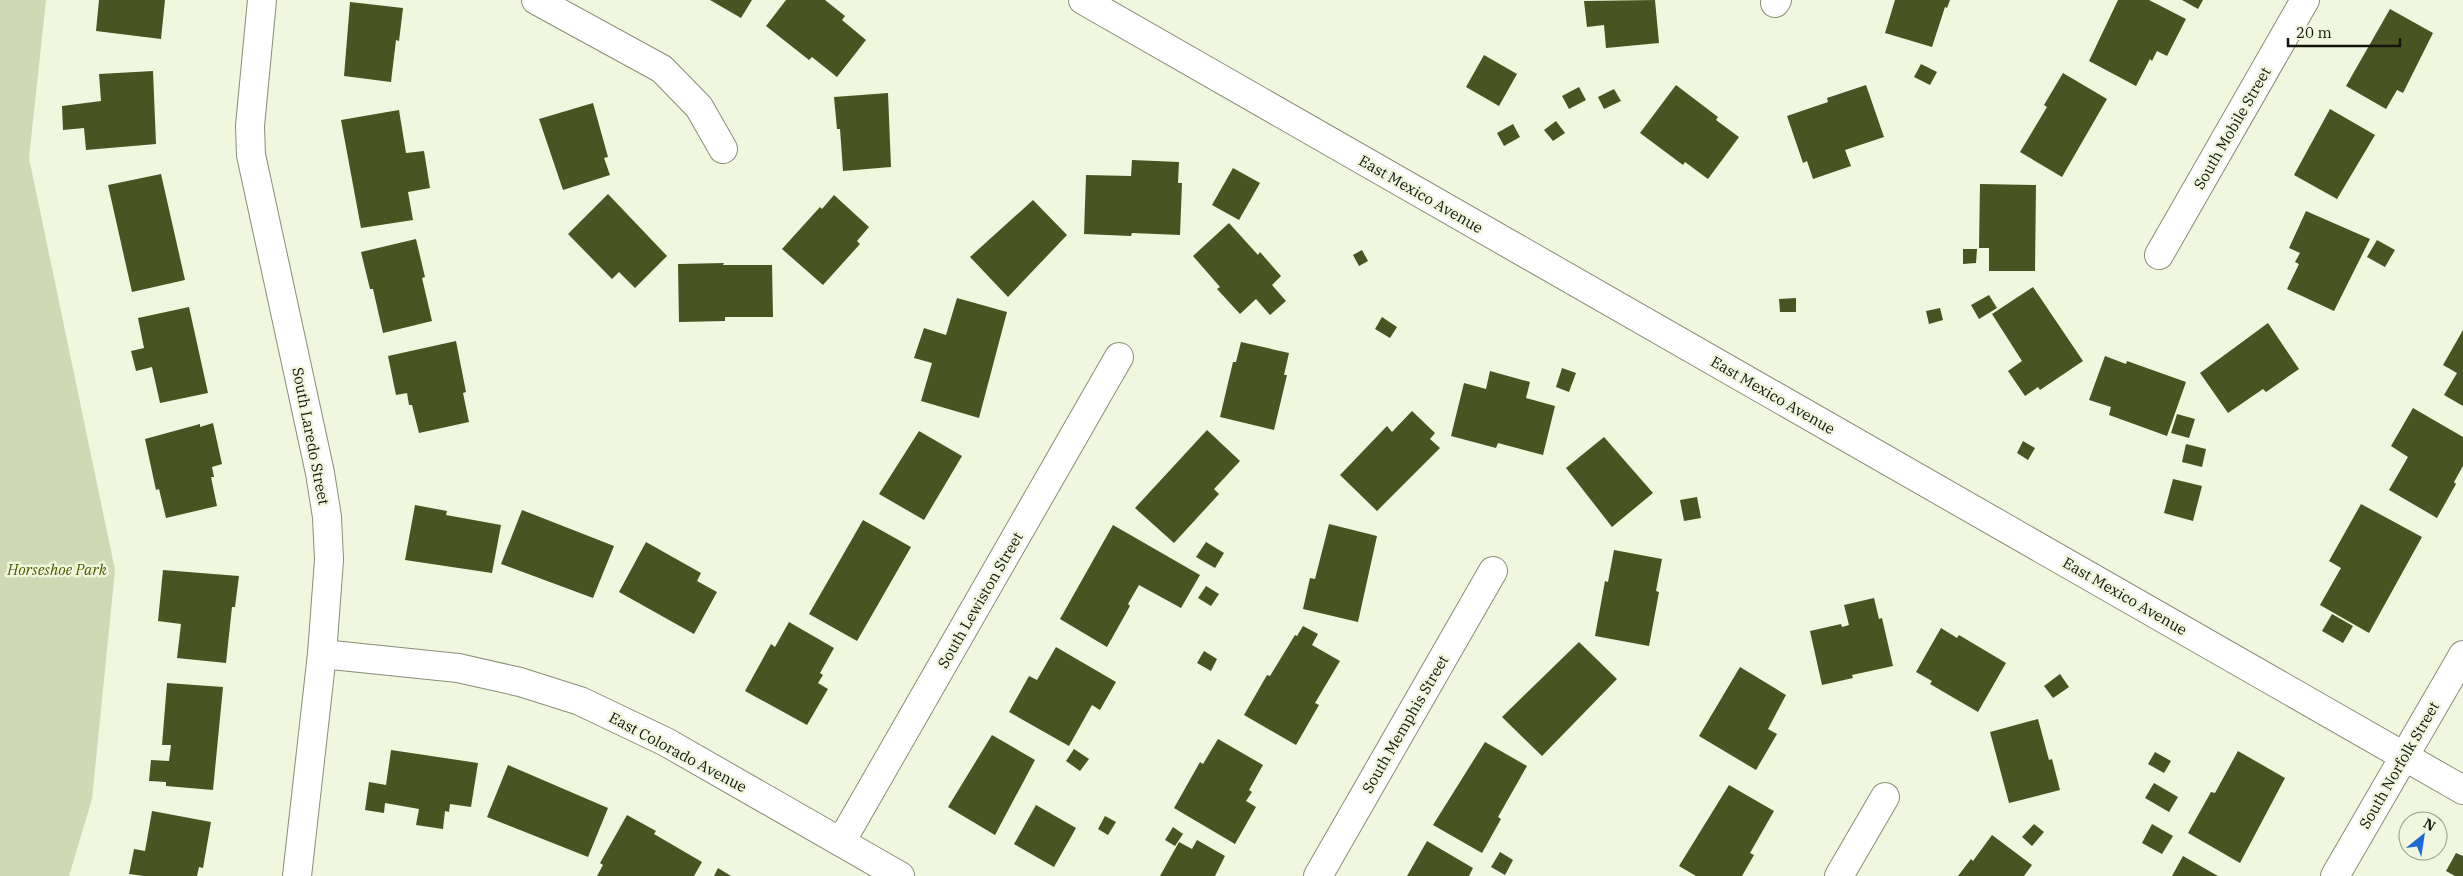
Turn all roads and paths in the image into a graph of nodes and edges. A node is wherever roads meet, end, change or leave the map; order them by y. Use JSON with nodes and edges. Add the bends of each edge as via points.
{"nodes":[{"id":1,"x":262,"y":0,"type":"edge"},
{"id":2,"x":536,"y":0,"type":"edge"},
{"id":3,"x":1082,"y":0,"type":"edge"},
{"id":4,"x":2305,"y":0,"type":"edge"},
{"id":5,"x":723,"y":149,"type":"dead end"},
{"id":6,"x":2159,"y":255,"type":"dead end"},
{"id":7,"x":1119,"y":357,"type":"dead end"},
{"id":8,"x":1493,"y":571,"type":"dead end"},
{"id":9,"x":322,"y":654,"type":"junction"},
{"id":10,"x":2463,"y":654,"type":"edge"},
{"id":11,"x":2405,"y":756,"type":"junction"},
{"id":12,"x":2463,"y":790,"type":"edge"},
{"id":13,"x":1885,"y":797,"type":"dead end"},
{"id":14,"x":841,"y":842,"type":"junction"},
{"id":15,"x":298,"y":876,"type":"edge"},
{"id":16,"x":900,"y":876,"type":"edge"},
{"id":17,"x":1318,"y":876,"type":"edge"},
{"id":18,"x":1839,"y":876,"type":"edge"},
{"id":19,"x":2335,"y":876,"type":"edge"}],
"edges":[{"from":1,"to":9,"type":"street","name":"South Laredo Street","via":[[250,126],[251,154],[327,517],[329,560]]},
{"from":2,"to":5,"type":"street","via":[[662,69],[699,107]]},
{"from":3,"to":11,"type":"street","name":"East Mexico Avenue"},
{"from":4,"to":6,"type":"street","name":"South Mobile Street"},
{"from":7,"to":14,"type":"street","name":"South Lewiston Street"},
{"from":8,"to":17,"type":"street","name":"South Memphis Street"},
{"from":9,"to":14,"type":"street","name":"East Colorado Avenue","via":[[458,668],[520,682],[580,701],[666,742]]},
{"from":9,"to":15,"type":"street","name":"South Laredo Street"},
{"from":10,"to":11,"type":"street","name":"South Norfolk Street"},
{"from":11,"to":12,"type":"street","name":"East Mexico Avenue"},
{"from":11,"to":19,"type":"street","name":"South Norfolk Street"},
{"from":13,"to":18,"type":"street"},
{"from":14,"to":16,"type":"street","name":"East Colorado Avenue"}]}
